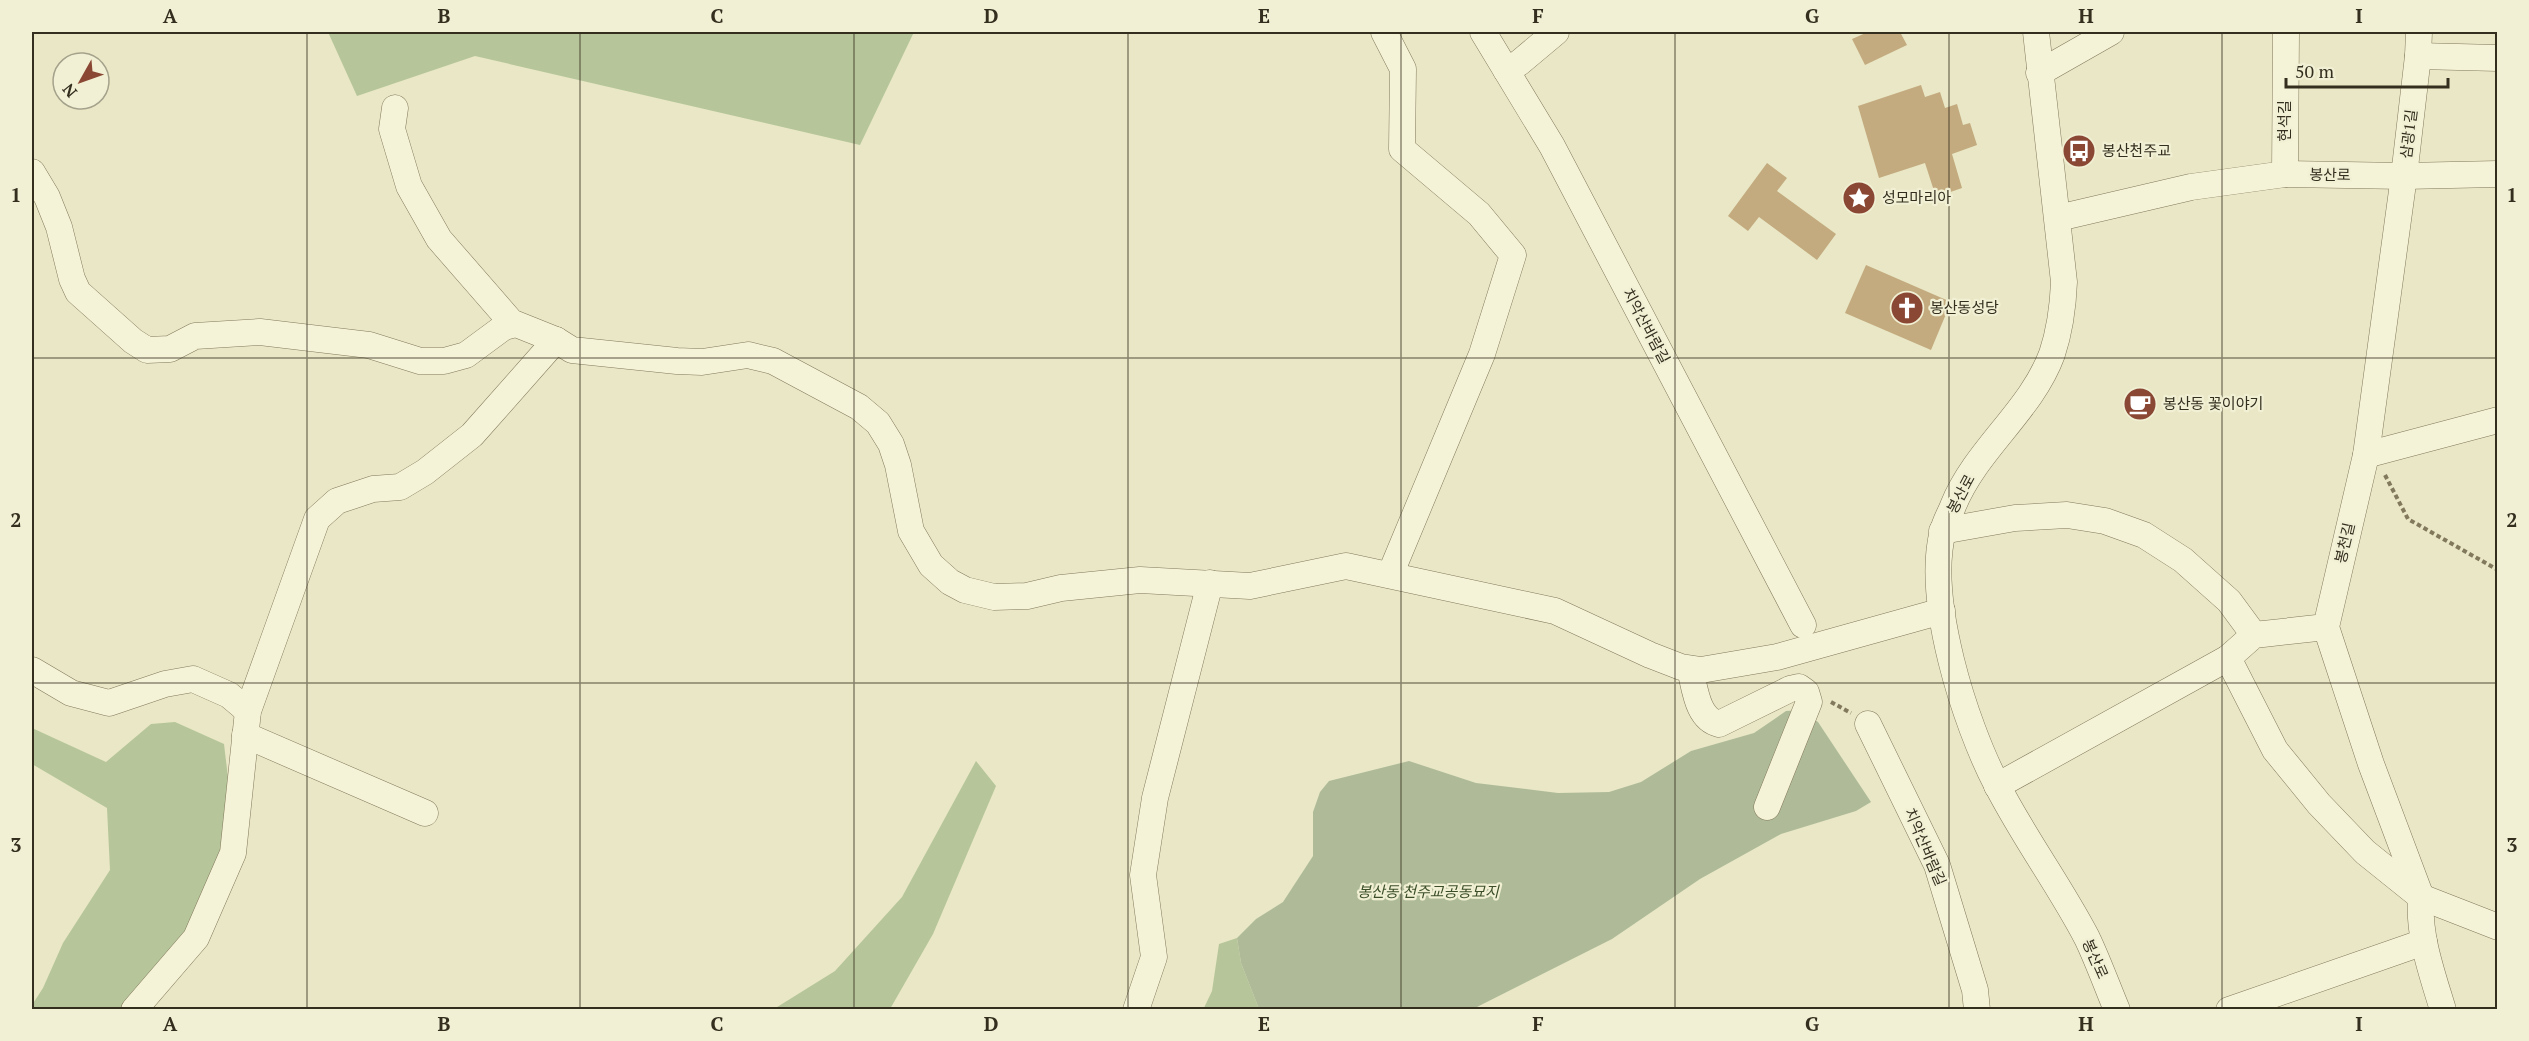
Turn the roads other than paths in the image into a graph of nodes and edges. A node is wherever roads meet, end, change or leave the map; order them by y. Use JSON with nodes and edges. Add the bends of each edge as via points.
{"nodes":[{"id":1,"x":1384,"y":32,"type":"edge"},
{"id":2,"x":1483,"y":32,"type":"edge"},
{"id":3,"x":1556,"y":32,"type":"edge"},
{"id":4,"x":2036,"y":32,"type":"edge"},
{"id":5,"x":2111,"y":32,"type":"edge"},
{"id":6,"x":2286,"y":32,"type":"edge"},
{"id":7,"x":2419,"y":44,"type":"edge"},
{"id":8,"x":2498,"y":58,"type":"edge"},
{"id":9,"x":1506,"y":70,"type":"junction"},
{"id":10,"x":2039,"y":73,"type":"junction"},
{"id":11,"x":395,"y":108,"type":"dead end"},
{"id":12,"x":32,"y":172,"type":"edge"},
{"id":13,"x":2285,"y":174,"type":"junction"},
{"id":14,"x":2498,"y":174,"type":"edge"},
{"id":15,"x":2403,"y":176,"type":"junction"},
{"id":16,"x":2058,"y":218,"type":"junction"},
{"id":17,"x":513,"y":324,"type":"junction"},
{"id":18,"x":556,"y":340,"type":"junction"},
{"id":19,"x":2498,"y":420,"type":"edge"},
{"id":20,"x":2366,"y":455,"type":"junction"},
{"id":21,"x":1942,"y":531,"type":"junction"},
{"id":22,"x":1390,"y":575,"type":"junction"},
{"id":23,"x":1210,"y":583,"type":"junction"},
{"id":24,"x":1942,"y":611,"type":"junction"},
{"id":25,"x":1803,"y":625,"type":"dead end"},
{"id":26,"x":2326,"y":627,"type":"junction"},
{"id":27,"x":2254,"y":635,"type":"junction"},
{"id":28,"x":2228,"y":657,"type":"junction"},
{"id":29,"x":1690,"y":669,"type":"junction"},
{"id":30,"x":32,"y":670,"type":"edge"},
{"id":31,"x":247,"y":723,"type":"junction"},
{"id":32,"x":1868,"y":724,"type":"road end"},
{"id":33,"x":1997,"y":786,"type":"junction"},
{"id":34,"x":1767,"y":807,"type":"dead end"},
{"id":35,"x":425,"y":813,"type":"dead end"},
{"id":36,"x":2421,"y":897,"type":"junction"},
{"id":37,"x":2498,"y":927,"type":"edge"},
{"id":38,"x":2424,"y":942,"type":"junction"},
{"id":39,"x":134,"y":1010,"type":"edge"},
{"id":40,"x":1136,"y":1010,"type":"edge"},
{"id":41,"x":1977,"y":1010,"type":"edge"},
{"id":42,"x":2117,"y":1010,"type":"edge"},
{"id":43,"x":2229,"y":1010,"type":"edge"},
{"id":44,"x":2443,"y":1010,"type":"edge"}],
"edges":[{"from":1,"to":22,"type":"street","via":[[1402,69],[1402,149],[1479,214],[1513,255],[1482,354]]},
{"from":2,"to":9,"type":"street","name":"치악산바람길"},
{"from":3,"to":9,"type":"street"},
{"from":4,"to":10,"type":"street","name":"봉산로"},
{"from":5,"to":10,"type":"street"},
{"from":6,"to":13,"type":"street","name":"현석길"},
{"from":7,"to":8,"type":"street","name":"삼광1길"},
{"from":7,"to":15,"type":"street","name":"삼광1길"},
{"from":9,"to":25,"type":"street","name":"치악산바람길","via":[[1552,146]]},
{"from":10,"to":16,"type":"street","name":"봉산로"},
{"from":11,"to":17,"type":"street","via":[[392,129],[409,186],[439,239]]},
{"from":12,"to":17,"type":"street","via":[[47,197],[78,292],[147,350],[170,349],[195,336],[261,332],[369,345],[420,361],[444,361],[466,355]]},
{"from":13,"to":15,"type":"street","name":"봉산로"},
{"from":13,"to":16,"type":"street","name":"봉산로","via":[[2191,187]]},
{"from":14,"to":15,"type":"street","name":"봉산로"},
{"from":15,"to":20,"type":"street","name":"봉천길"},
{"from":16,"to":21,"type":"street","name":"봉산로","via":[[2064,282],[2062,321],[2051,356],[2030,394],[1979,460]]},
{"from":17,"to":18,"type":"street"},
{"from":18,"to":23,"type":"street","via":[[572,350],[677,362],[748,355],[773,361],[859,406],[878,423],[891,444],[911,531],[923,553],[931,566],[965,590],[994,597],[1140,580]]},
{"from":18,"to":31,"type":"street","via":[[472,435],[425,472],[400,488],[373,489],[337,501],[317,519]]},
{"from":19,"to":20,"type":"street"},
{"from":20,"to":26,"type":"street","name":"봉천길"},
{"from":21,"to":24,"type":"street","name":"봉산로","via":[[1938,575]]},
{"from":21,"to":27,"type":"street","via":[[2015,518],[2067,515],[2105,521],[2144,535],[2183,560],[2229,601]]},
{"from":22,"to":23,"type":"street","via":[[1346,566],[1250,586]]},
{"from":22,"to":29,"type":"street","via":[[1555,611]]},
{"from":23,"to":40,"type":"street","via":[[1155,798],[1143,875],[1154,957]]},
{"from":24,"to":29,"type":"street","via":[[1777,657]]},
{"from":24,"to":33,"type":"street","name":"봉산로","via":[[1952,664]]},
{"from":26,"to":27,"type":"street"},
{"from":26,"to":36,"type":"street","via":[[2371,764]]},
{"from":27,"to":28,"type":"street"},
{"from":28,"to":33,"type":"street"},
{"from":28,"to":36,"type":"street","via":[[2275,750],[2365,852]]},
{"from":29,"to":34,"type":"street","via":[[1702,714],[1719,724],[1790,689],[1799,687],[1806,692],[1809,702]]},
{"from":30,"to":31,"type":"street","via":[[71,693],[109,703],[193,679],[229,695]]},
{"from":31,"to":35,"type":"street"},
{"from":31,"to":39,"type":"street","via":[[233,853],[196,938]]},
{"from":32,"to":41,"type":"street","name":"치악산바람길","via":[[1936,865],[1975,990]]},
{"from":33,"to":42,"type":"street","name":"봉산로","via":[[2087,939]]},
{"from":36,"to":37,"type":"street"},
{"from":36,"to":38,"type":"street","via":[[2419,918]]},
{"from":38,"to":43,"type":"street"},
{"from":38,"to":44,"type":"street"}]}
